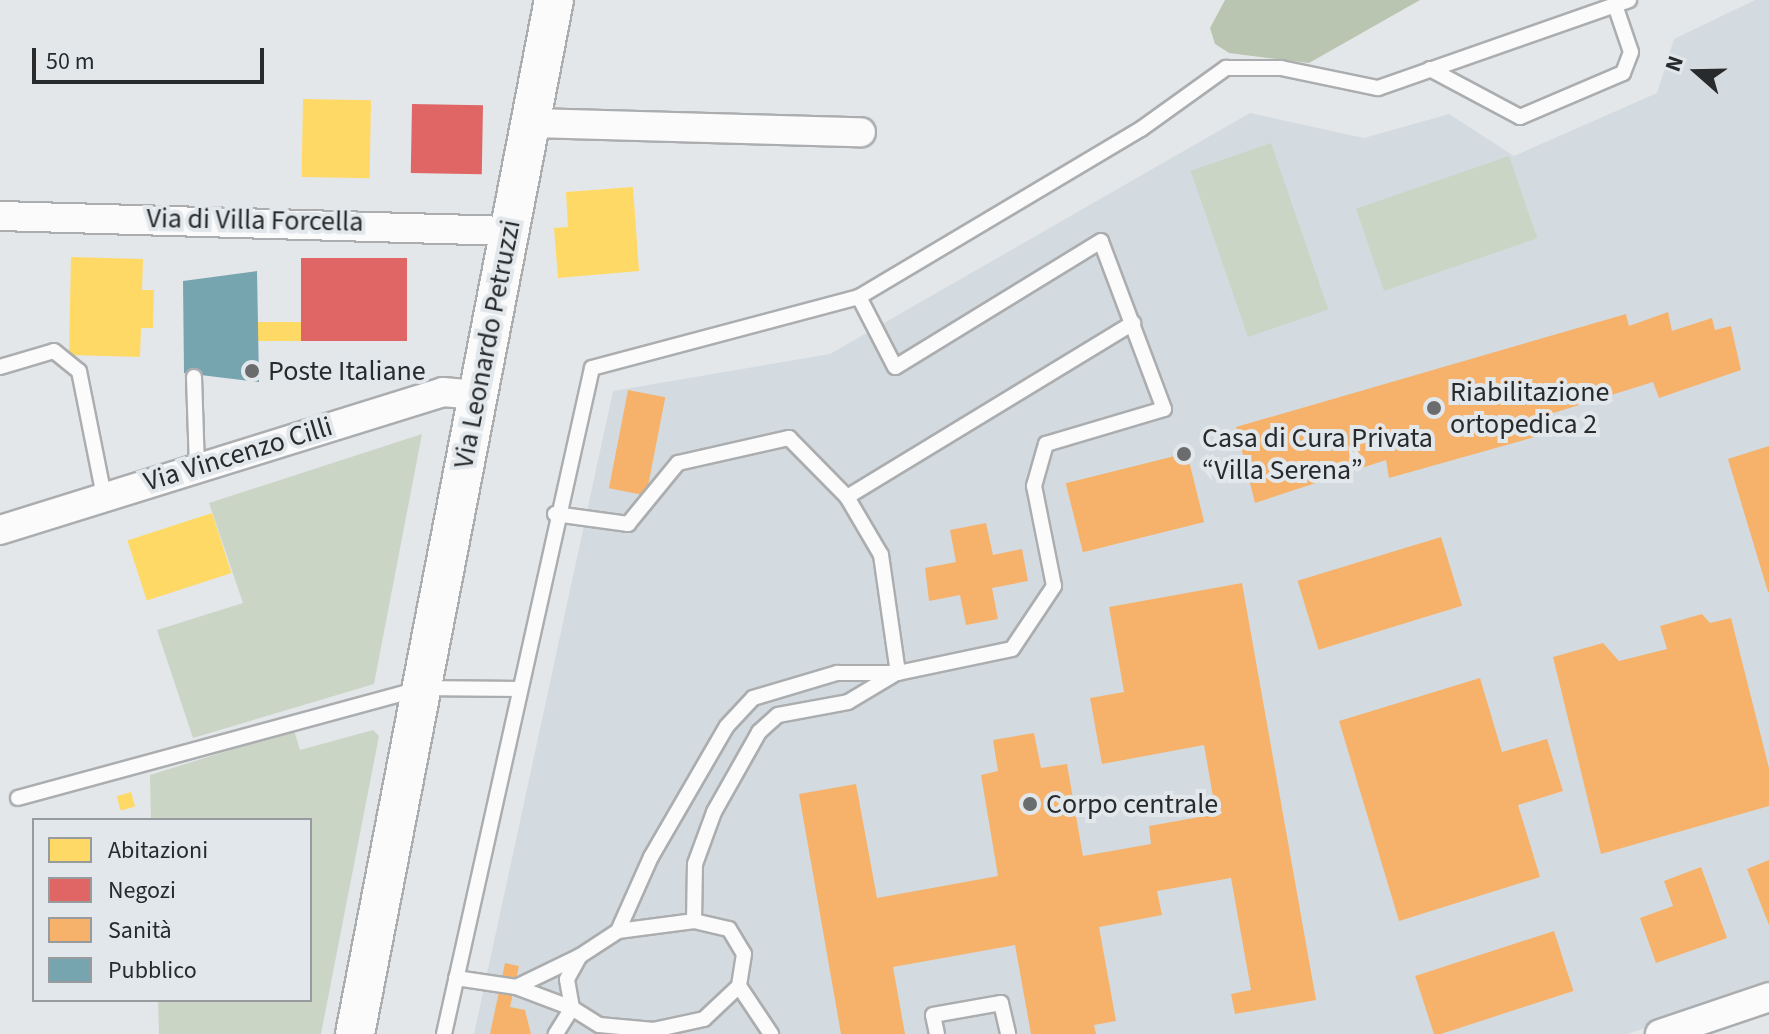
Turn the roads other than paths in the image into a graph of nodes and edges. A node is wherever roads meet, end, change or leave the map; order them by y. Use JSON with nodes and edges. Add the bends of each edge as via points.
{"nodes":[{"id":1,"x":554,"y":0,"type":"edge"},
{"id":2,"x":1622,"y":2,"type":"edge"},
{"id":3,"x":1430,"y":69,"type":"junction"},
{"id":4,"x":530,"y":123,"type":"junction"},
{"id":5,"x":861,"y":132,"type":"dead end"},
{"id":6,"x":0,"y":216,"type":"edge"},
{"id":7,"x":509,"y":231,"type":"junction"},
{"id":8,"x":859,"y":297,"type":"junction"},
{"id":9,"x":1133,"y":323,"type":"junction"},
{"id":10,"x":0,"y":367,"type":"edge"},
{"id":11,"x":194,"y":377,"type":"dead end"},
{"id":12,"x":477,"y":395,"type":"junction"},
{"id":13,"x":197,"y":466,"type":"junction"},
{"id":14,"x":104,"y":496,"type":"junction"},
{"id":15,"x":847,"y":497,"type":"junction"},
{"id":16,"x":555,"y":514,"type":"junction"},
{"id":17,"x":0,"y":530,"type":"edge"},
{"id":18,"x":898,"y":673,"type":"junction"},
{"id":19,"x":422,"y":688,"type":"junction"},
{"id":20,"x":516,"y":689,"type":"junction"},
{"id":21,"x":18,"y":798,"type":"dead end"},
{"id":22,"x":694,"y":921,"type":"junction"},
{"id":23,"x":618,"y":931,"type":"junction"},
{"id":24,"x":580,"y":956,"type":"junction"},
{"id":25,"x":456,"y":978,"type":"junction"},
{"id":26,"x":739,"y":986,"type":"junction"},
{"id":27,"x":516,"y":987,"type":"junction"},
{"id":28,"x":1769,"y":997,"type":"edge"},
{"id":29,"x":572,"y":1008,"type":"junction"},
{"id":30,"x":355,"y":1034,"type":"edge"},
{"id":31,"x":444,"y":1034,"type":"edge"},
{"id":32,"x":556,"y":1034,"type":"edge"},
{"id":33,"x":771,"y":1034,"type":"edge"},
{"id":34,"x":937,"y":1034,"type":"edge"},
{"id":35,"x":1008,"y":1034,"type":"edge"},
{"id":36,"x":1660,"y":1034,"type":"edge"}],
"edges":[{"from":1,"to":4,"type":"main road","name":"Via Leonardo Petruzzi"},
{"from":2,"to":3,"type":"lane"},
{"from":2,"to":3,"type":"lane","via":[[1631,52],[1623,73],[1520,117]]},
{"from":3,"to":8,"type":"lane","via":[[1378,88],[1281,68],[1226,68],[1141,129]]},
{"from":4,"to":5,"type":"street"},
{"from":4,"to":7,"type":"main road","name":"Via Leonardo Petruzzi"},
{"from":6,"to":7,"type":"street","name":"Via di Villa Forcella"},
{"from":7,"to":12,"type":"main road","name":"Via Leonardo Petruzzi"},
{"from":8,"to":9,"type":"lane","via":[[895,367],[1101,241]]},
{"from":8,"to":16,"type":"lane","via":[[592,368]]},
{"from":9,"to":15,"type":"lane"},
{"from":9,"to":18,"type":"lane","via":[[1164,409],[1046,444],[1034,486],[1054,586],[1029,624],[1012,649]]},
{"from":10,"to":14,"type":"lane","via":[[54,351],[79,371]]},
{"from":11,"to":13,"type":"lane"},
{"from":12,"to":13,"type":"street","name":"Via Vincenzo Cilli","via":[[443,392]]},
{"from":12,"to":19,"type":"main road","name":"Via Leonardo Petruzzi"},
{"from":13,"to":14,"type":"street","name":"Via Vincenzo Cilli"},
{"from":14,"to":17,"type":"street","name":"Via Vincenzo Cilli"},
{"from":15,"to":16,"type":"lane","via":[[789,438],[678,463],[628,524]]},
{"from":15,"to":18,"type":"lane","via":[[881,555]]},
{"from":16,"to":20,"type":"lane"},
{"from":18,"to":22,"type":"lane","via":[[848,702],[778,715],[759,732],[714,812],[695,864]]},
{"from":18,"to":23,"type":"lane","via":[[837,673],[753,698],[727,726],[651,857]]},
{"from":19,"to":20,"type":"lane"},
{"from":19,"to":21,"type":"lane"},
{"from":19,"to":30,"type":"main road","name":"Via Leonardo Petruzzi"},
{"from":20,"to":25,"type":"lane"},
{"from":22,"to":23,"type":"lane"},
{"from":22,"to":26,"type":"lane","via":[[729,929],[744,954]]},
{"from":23,"to":24,"type":"lane"},
{"from":24,"to":27,"type":"lane"},
{"from":24,"to":29,"type":"lane","via":[[567,979]]},
{"from":25,"to":27,"type":"lane"},
{"from":25,"to":31,"type":"lane"},
{"from":26,"to":29,"type":"lane","via":[[704,1019],[654,1030],[599,1025]]},
{"from":26,"to":33,"type":"lane"},
{"from":27,"to":29,"type":"lane"},
{"from":28,"to":36,"type":"street"},
{"from":29,"to":32,"type":"lane"},
{"from":34,"to":35,"type":"lane","via":[[933,1015],[1001,1003]]}]}
